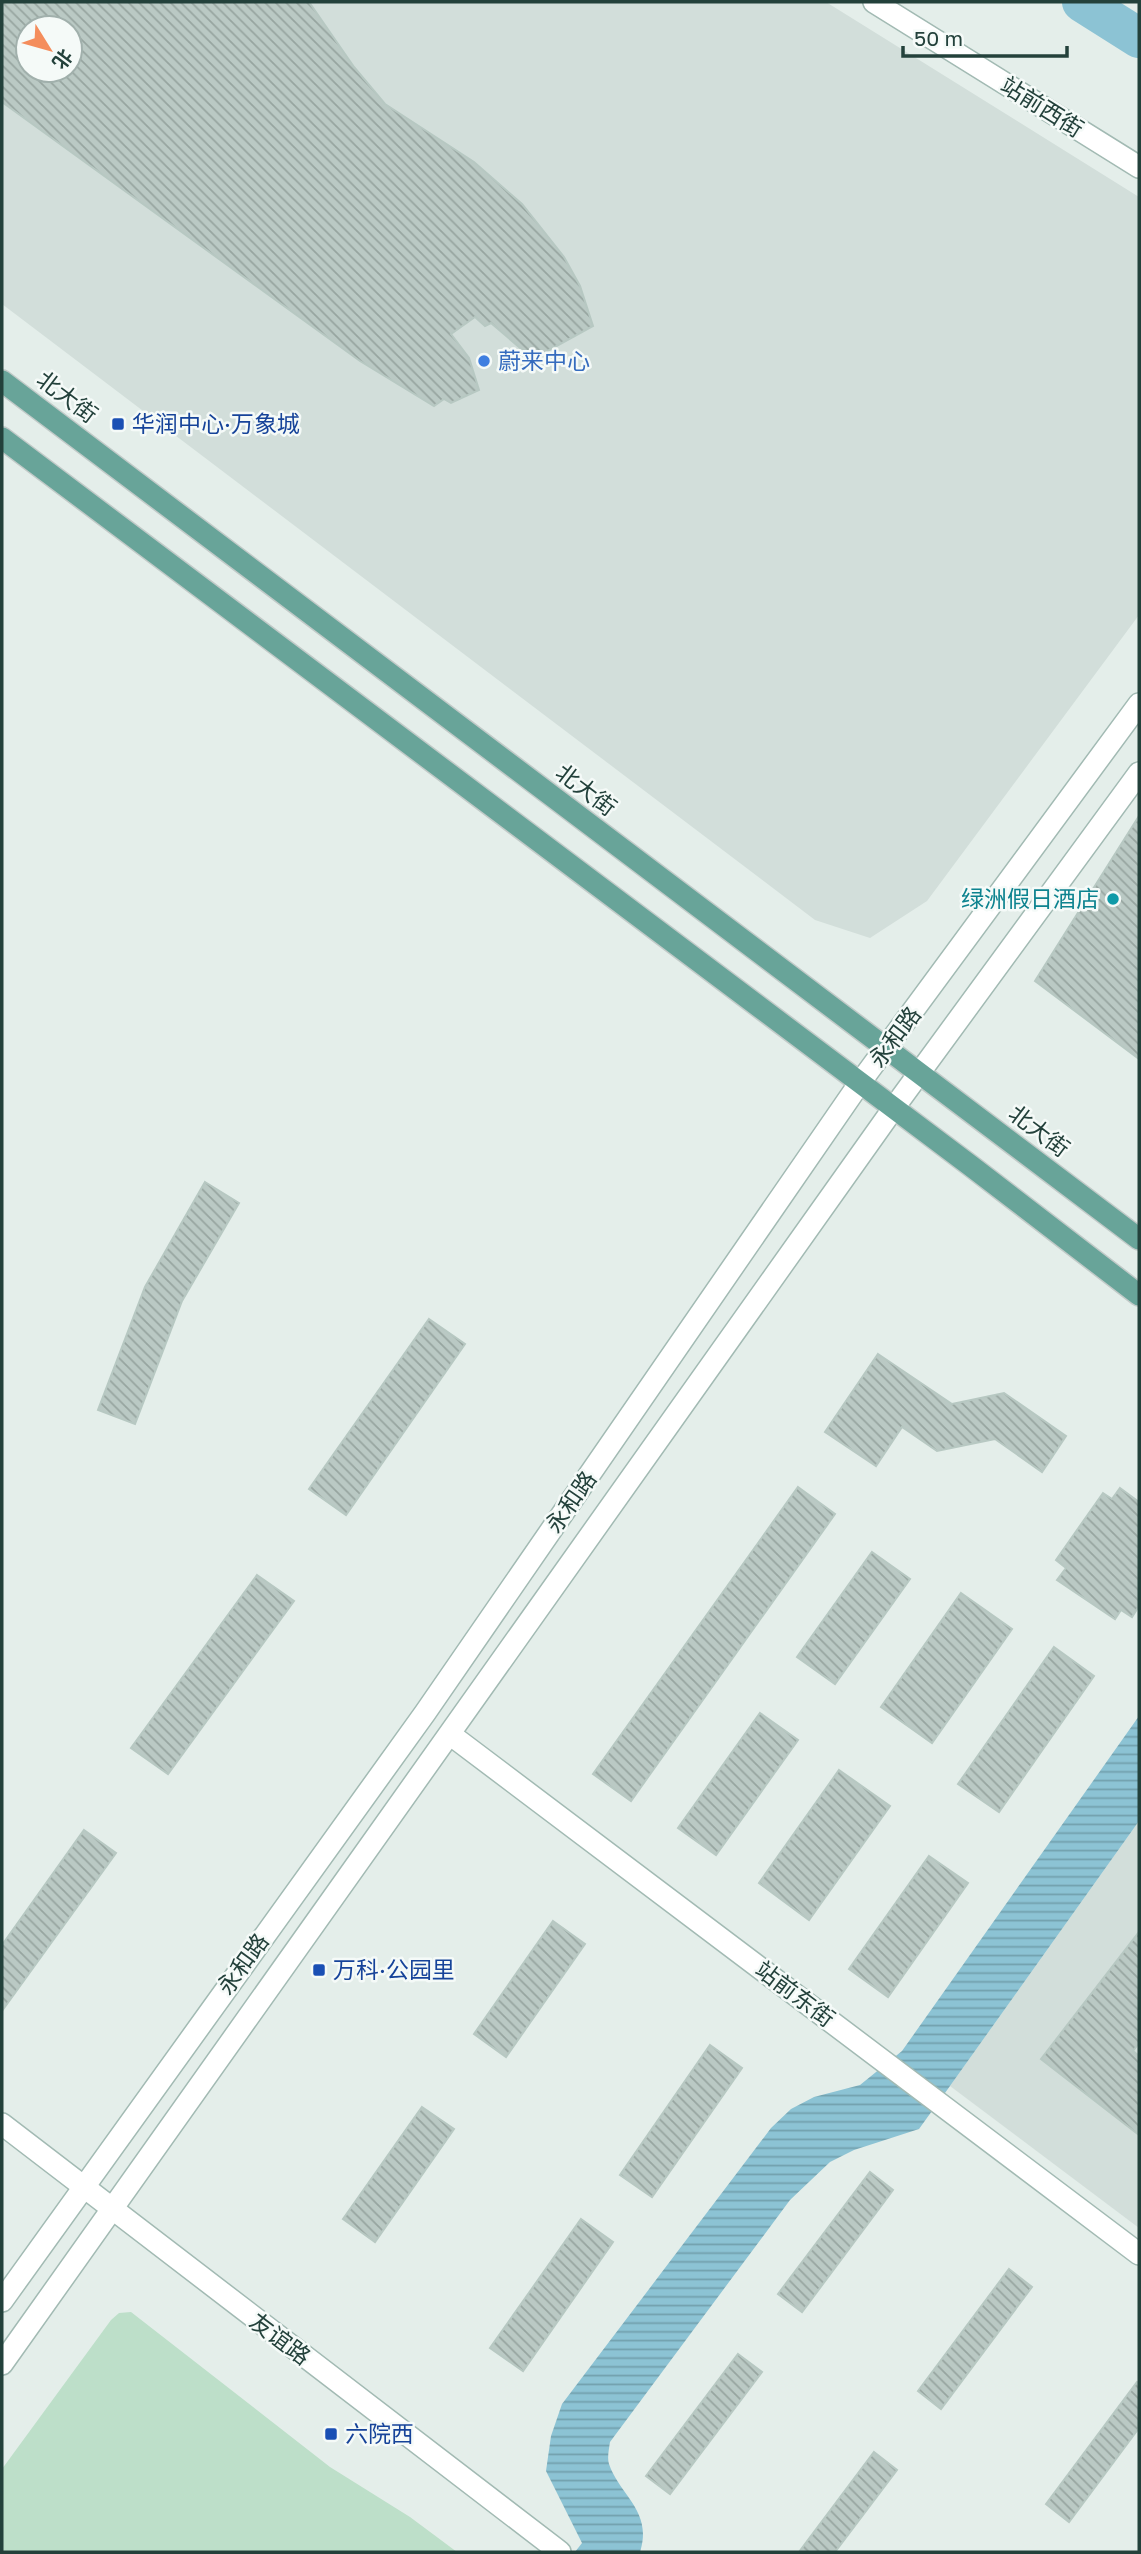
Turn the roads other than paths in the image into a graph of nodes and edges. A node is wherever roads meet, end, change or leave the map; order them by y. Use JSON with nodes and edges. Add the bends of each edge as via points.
{"nodes":[{"id":1,"x":874,"y":2,"type":"edge"},
{"id":2,"x":1139,"y":167,"type":"edge"},
{"id":3,"x":2,"y":382,"type":"edge"},
{"id":4,"x":2,"y":438,"type":"edge"},
{"id":5,"x":1139,"y":704,"type":"edge"},
{"id":6,"x":1139,"y":773,"type":"edge"},
{"id":7,"x":886,"y":1050,"type":"junction"},
{"id":8,"x":919,"y":1075,"type":"junction"},
{"id":9,"x":859,"y":1084,"type":"junction"},
{"id":10,"x":893,"y":1109,"type":"junction"},
{"id":11,"x":1139,"y":1240,"type":"edge"},
{"id":12,"x":1139,"y":1295,"type":"edge"},
{"id":13,"x":451,"y":1735,"type":"junction"},
{"id":14,"x":2,"y":2124,"type":"edge"},
{"id":15,"x":83,"y":2185,"type":"junction"},
{"id":16,"x":111,"y":2211,"type":"junction"},
{"id":17,"x":1139,"y":2254,"type":"edge"},
{"id":18,"x":2,"y":2301,"type":"edge"},
{"id":19,"x":2,"y":2364,"type":"edge"},
{"id":20,"x":558,"y":2551,"type":"edge"}],
"edges":[{"from":1,"to":2,"type":"main road","name":"站前西街"},
{"from":3,"to":7,"type":"main road","name":"北大街"},
{"from":4,"to":9,"type":"main road"},
{"from":5,"to":7,"type":"main road","name":"永和路"},
{"from":6,"to":8,"type":"main road","name":"永和路"},
{"from":7,"to":8,"type":"main road","name":"北大街"},
{"from":7,"to":9,"type":"main road","name":"永和路"},
{"from":8,"to":10,"type":"main road","name":"永和路"},
{"from":8,"to":11,"type":"main road","name":"北大街"},
{"from":9,"to":10,"type":"main road"},
{"from":9,"to":15,"type":"main road","name":"永和路","via":[[425,1713]]},
{"from":10,"to":12,"type":"main road"},
{"from":10,"to":13,"type":"main road","name":"永和路"},
{"from":13,"to":16,"type":"main road","name":"永和路"},
{"from":13,"to":17,"type":"main road","name":"站前东街"},
{"from":14,"to":15,"type":"main road","name":"友谊路"},
{"from":15,"to":16,"type":"main road","name":"友谊路"},
{"from":15,"to":18,"type":"main road","name":"永和路"},
{"from":16,"to":19,"type":"main road","name":"永和路"},
{"from":16,"to":20,"type":"main road","name":"友谊路"}]}
